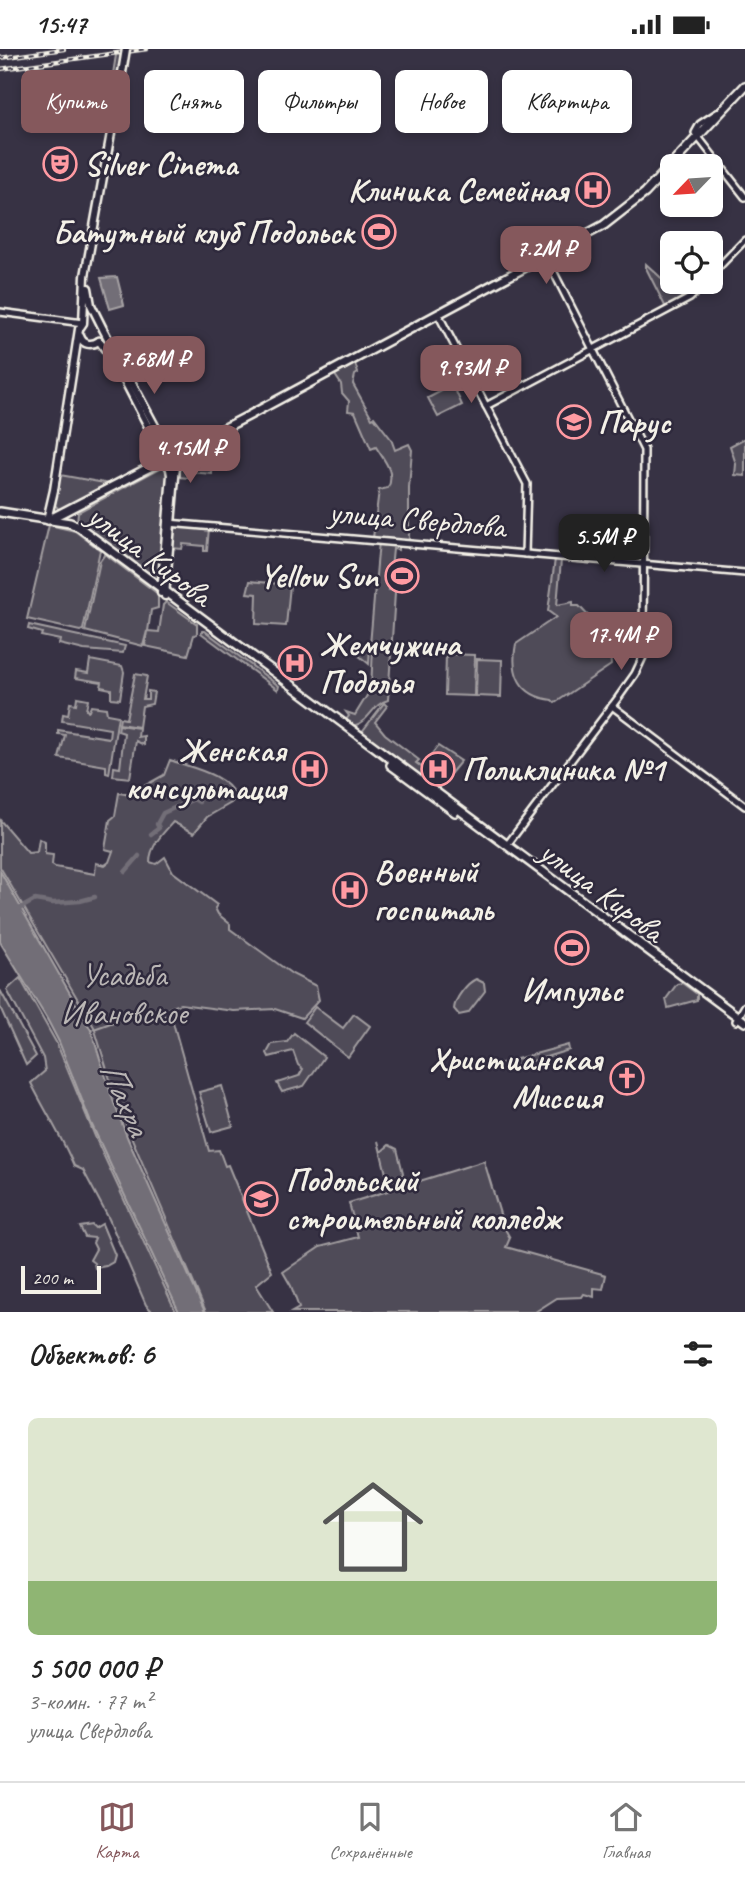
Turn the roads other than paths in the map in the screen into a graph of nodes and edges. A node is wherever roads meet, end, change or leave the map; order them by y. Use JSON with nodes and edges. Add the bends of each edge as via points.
{"nodes":[{"id":1,"x":126,"y":49,"type":"edge"},
{"id":2,"x":745,"y":86,"type":"edge"},
{"id":3,"x":745,"y":91,"type":"edge"},
{"id":4,"x":708,"y":129,"type":"junction"},
{"id":5,"x":699,"y":137,"type":"junction"},
{"id":6,"x":691,"y":145,"type":"junction"},
{"id":7,"x":707,"y":146,"type":"junction"},
{"id":8,"x":745,"y":197,"type":"edge"},
{"id":9,"x":745,"y":240,"type":"edge"},
{"id":10,"x":546,"y":257,"type":"junction"},
{"id":11,"x":723,"y":263,"type":"edge"},
{"id":12,"x":88,"y":269,"type":"junction"},
{"id":13,"x":694,"y":294,"type":"edge"},
{"id":14,"x":0,"y":312,"type":"edge"},
{"id":15,"x":438,"y":314,"type":"junction"},
{"id":16,"x":102,"y":327,"type":"junction"},
{"id":17,"x":81,"y":329,"type":"junction"},
{"id":18,"x":99,"y":341,"type":"junction"},
{"id":19,"x":593,"y":349,"type":"junction"},
{"id":20,"x":486,"y":406,"type":"junction"},
{"id":21,"x":169,"y":458,"type":"junction"},
{"id":22,"x":80,"y":504,"type":"junction"},
{"id":23,"x":52,"y":505,"type":"junction"},
{"id":24,"x":0,"y":512,"type":"edge"},
{"id":25,"x":57,"y":516,"type":"junction"},
{"id":26,"x":47,"y":520,"type":"junction"},
{"id":27,"x":63,"y":523,"type":"junction"},
{"id":28,"x":170,"y":523,"type":"junction"},
{"id":29,"x":79,"y":527,"type":"junction"},
{"id":30,"x":525,"y":554,"type":"junction"},
{"id":31,"x":642,"y":564,"type":"junction"},
{"id":32,"x":745,"y":573,"type":"edge"},
{"id":33,"x":164,"y":592,"type":"junction"},
{"id":34,"x":286,"y":685,"type":"junction"},
{"id":35,"x":612,"y":706,"type":"junction"},
{"id":36,"x":745,"y":806,"type":"edge"},
{"id":37,"x":507,"y":845,"type":"junction"},
{"id":38,"x":745,"y":1006,"type":"edge"},
{"id":39,"x":741,"y":1018,"type":"edge"},
{"id":40,"x":745,"y":1028,"type":"edge"}],
"edges":[{"from":1,"to":12,"type":"main road","bridge":true},
{"from":2,"to":5,"type":"main road"},
{"from":3,"to":4,"type":"main road"},
{"from":4,"to":5,"type":"main road"},
{"from":4,"to":7,"type":"street"},
{"from":5,"to":6,"type":"main road"},
{"from":5,"to":7,"type":"street"},
{"from":6,"to":7,"type":"street"},
{"from":6,"to":10,"type":"main road","via":[[636,201]]},
{"from":7,"to":8,"type":"street"},
{"from":9,"to":11,"type":"street"},
{"from":10,"to":15,"type":"main road"},
{"from":10,"to":19,"type":"street"},
{"from":12,"to":16,"type":"main road","via":[[89,298]]},
{"from":12,"to":17,"type":"main road"},
{"from":13,"to":19,"type":"street"},
{"from":14,"to":17,"type":"street","via":[[66,320]]},
{"from":15,"to":20,"type":"street"},
{"from":15,"to":21,"type":"main road"},
{"from":16,"to":17,"type":"main road","via":[[93,320]]},
{"from":16,"to":18,"type":"main road"},
{"from":16,"to":21,"type":"main road"},
{"from":17,"to":18,"type":"main road","via":[[85,343]]},
{"from":17,"to":23,"type":"main road"},
{"from":18,"to":21,"type":"main road"},
{"from":19,"to":20,"type":"street"},
{"from":19,"to":31,"type":"street","via":[[644,450]]},
{"from":20,"to":30,"type":"street","via":[[527,484]]},
{"from":21,"to":22,"type":"main road"},
{"from":21,"to":28,"type":"main road"},
{"from":21,"to":28,"type":"main road","via":[[177,475]]},
{"from":22,"to":25,"type":"main road"},
{"from":22,"to":29,"type":"main road","via":[[74,513]]},
{"from":23,"to":25,"type":"main road"},
{"from":23,"to":26,"type":"main road"},
{"from":24,"to":26,"type":"main road"},
{"from":25,"to":26,"type":"main road"},
{"from":25,"to":27,"type":"main road"},
{"from":26,"to":27,"type":"main road"},
{"from":27,"to":29,"type":"main road","name":"улица Кирова"},
{"from":27,"to":33,"type":"main road","name":"улица Кирова"},
{"from":28,"to":30,"type":"street","name":"улица Свердлова"},
{"from":28,"to":33,"type":"main road"},
{"from":29,"to":33,"type":"main road","name":"улица Кирова"},
{"from":30,"to":31,"type":"street","name":"улица Свердлова"},
{"from":31,"to":32,"type":"street","name":"улица Свердлова"},
{"from":31,"to":35,"type":"street","via":[[643,657]]},
{"from":33,"to":34,"type":"main road","name":"улица Кирова"},
{"from":34,"to":37,"type":"main road","name":"улица Кирова"},
{"from":34,"to":39,"type":"main road","name":"улица Кирова"},
{"from":35,"to":36,"type":"street"},
{"from":35,"to":37,"type":"street"},
{"from":37,"to":39,"type":"main road","name":"улица Кирова"},
{"from":38,"to":39,"type":"street"},
{"from":39,"to":40,"type":"main road","name":"улица Кирова"}]}
